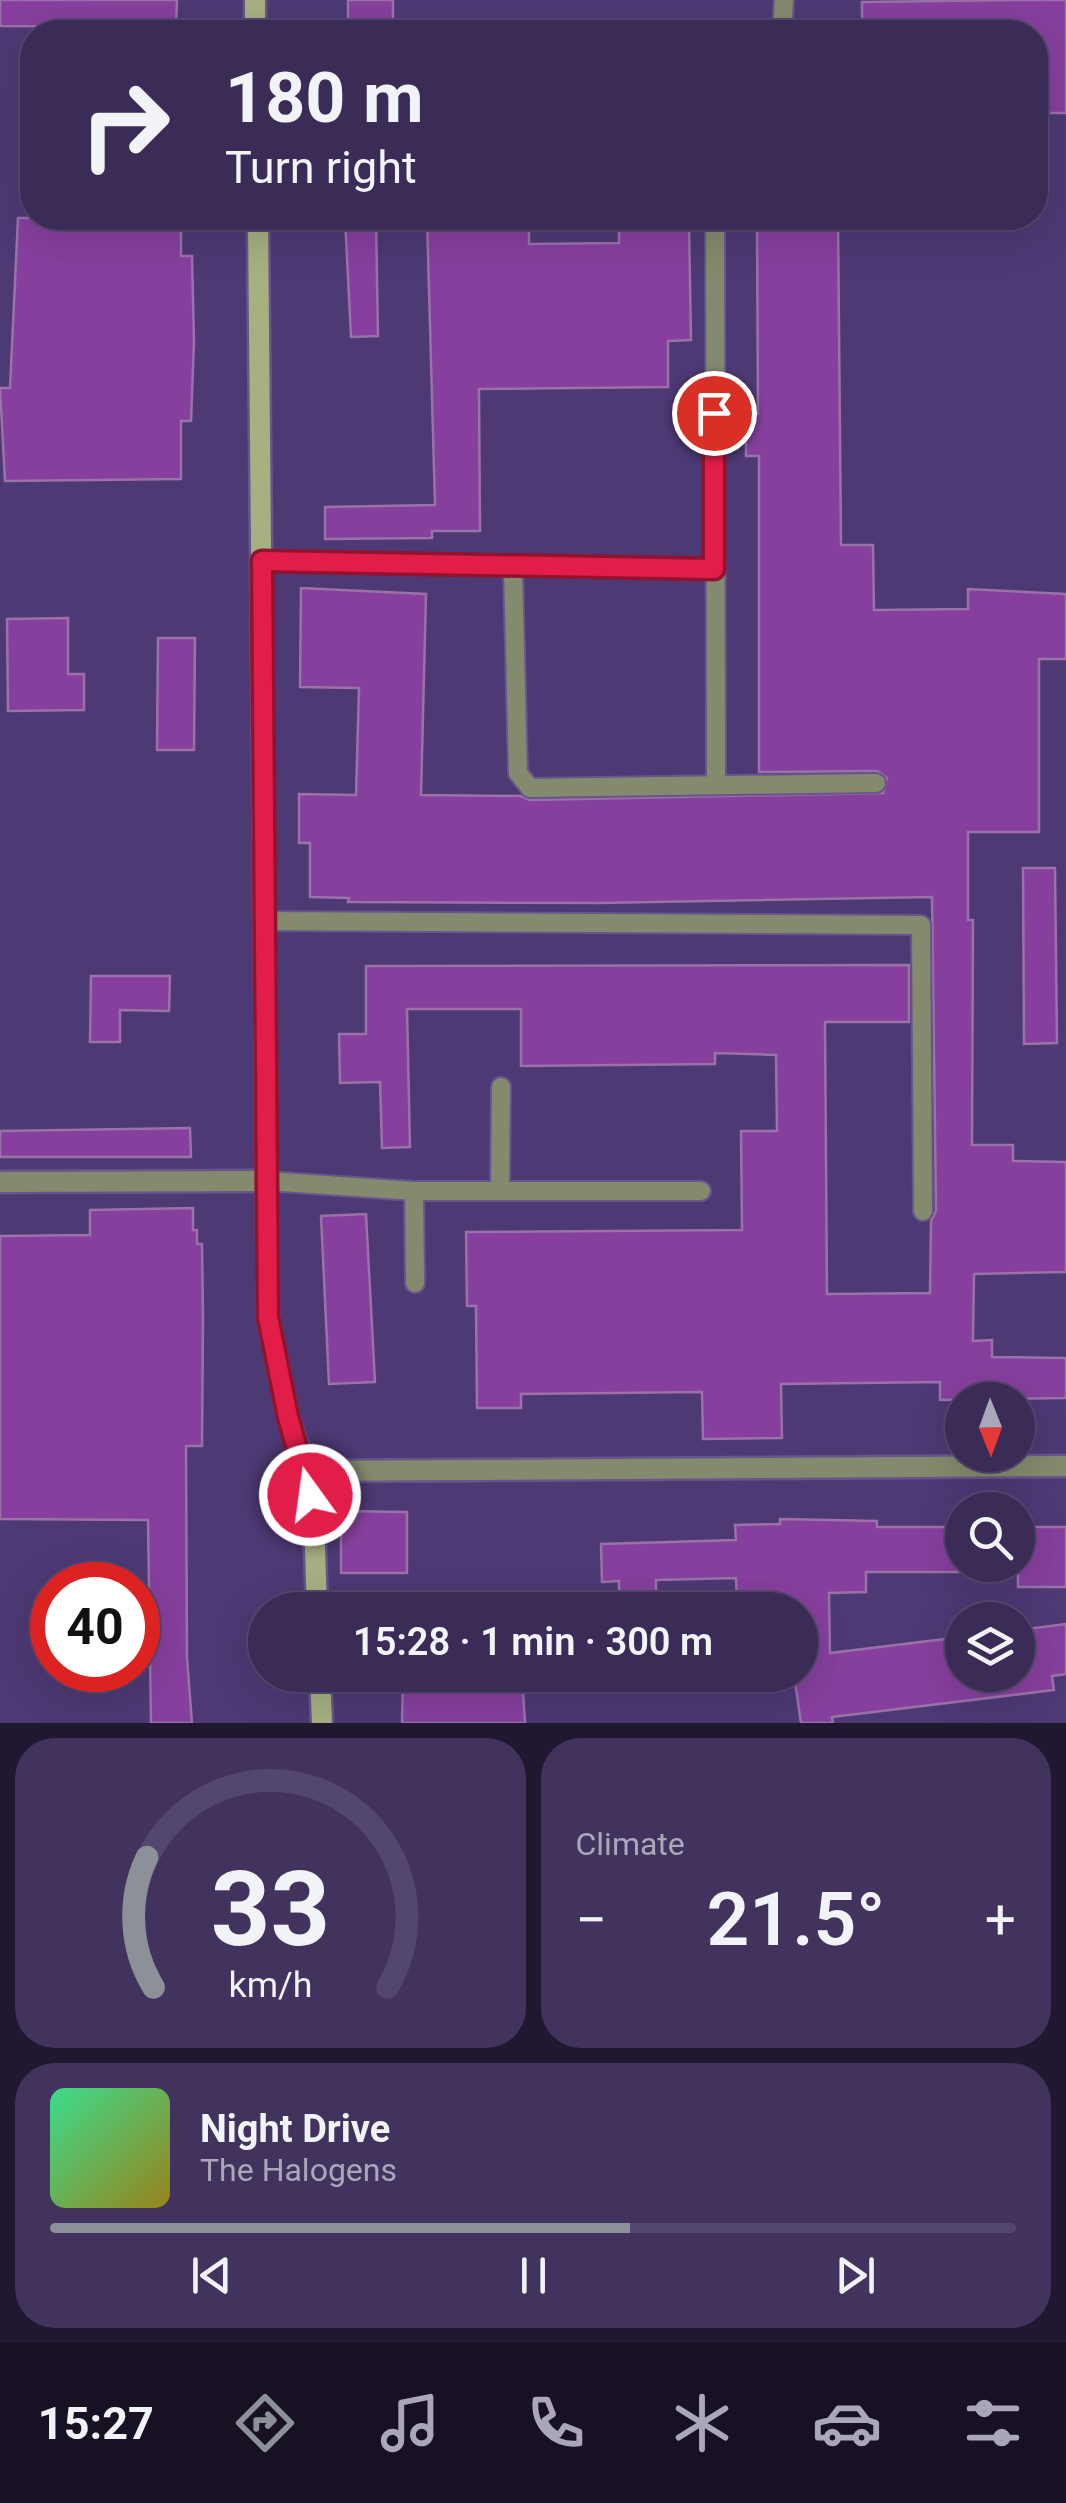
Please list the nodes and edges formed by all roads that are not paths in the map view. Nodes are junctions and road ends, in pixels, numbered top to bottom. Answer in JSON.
{"nodes":[{"id":1,"x":258,"y":230,"type":"edge"},
{"id":2,"x":714,"y":230,"type":"edge"},
{"id":3,"x":262,"y":561,"type":"junction"},
{"id":4,"x":513,"y":569,"type":"junction"},
{"id":5,"x":714,"y":569,"type":"junction"},
{"id":6,"x":876,"y":782,"type":"dead end"},
{"id":7,"x":716,"y":785,"type":"junction"},
{"id":8,"x":265,"y":921,"type":"junction"},
{"id":9,"x":501,"y":1087,"type":"dead end"},
{"id":10,"x":267,"y":1181,"type":"junction"},
{"id":11,"x":0,"y":1182,"type":"edge"},
{"id":12,"x":414,"y":1191,"type":"junction"},
{"id":13,"x":500,"y":1191,"type":"junction"},
{"id":14,"x":700,"y":1191,"type":"dead end"},
{"id":15,"x":923,"y":1211,"type":"dead end"},
{"id":16,"x":415,"y":1283,"type":"dead end"},
{"id":17,"x":1066,"y":1466,"type":"edge"},
{"id":18,"x":306,"y":1471,"type":"junction"},
{"id":19,"x":317,"y":1592,"type":"edge"},
{"id":20,"x":321,"y":1692,"type":"edge"},
{"id":21,"x":322,"y":1723,"type":"edge"}],
"edges":[{"from":1,"to":3,"type":"street"},
{"from":2,"to":5,"type":"lane"},
{"from":3,"to":4,"type":"lane"},
{"from":3,"to":8,"type":"street"},
{"from":4,"to":5,"type":"lane"},
{"from":4,"to":7,"type":"lane"},
{"from":5,"to":7,"type":"lane"},
{"from":6,"to":7,"type":"lane"},
{"from":8,"to":10,"type":"street"},
{"from":8,"to":15,"type":"lane"},
{"from":9,"to":13,"type":"lane"},
{"from":10,"to":11,"type":"street"},
{"from":10,"to":12,"type":"lane"},
{"from":10,"to":18,"type":"street"},
{"from":12,"to":13,"type":"lane"},
{"from":12,"to":16,"type":"lane"},
{"from":13,"to":14,"type":"lane"},
{"from":17,"to":18,"type":"street"},
{"from":18,"to":19,"type":"street"},
{"from":20,"to":21,"type":"street"}]}
